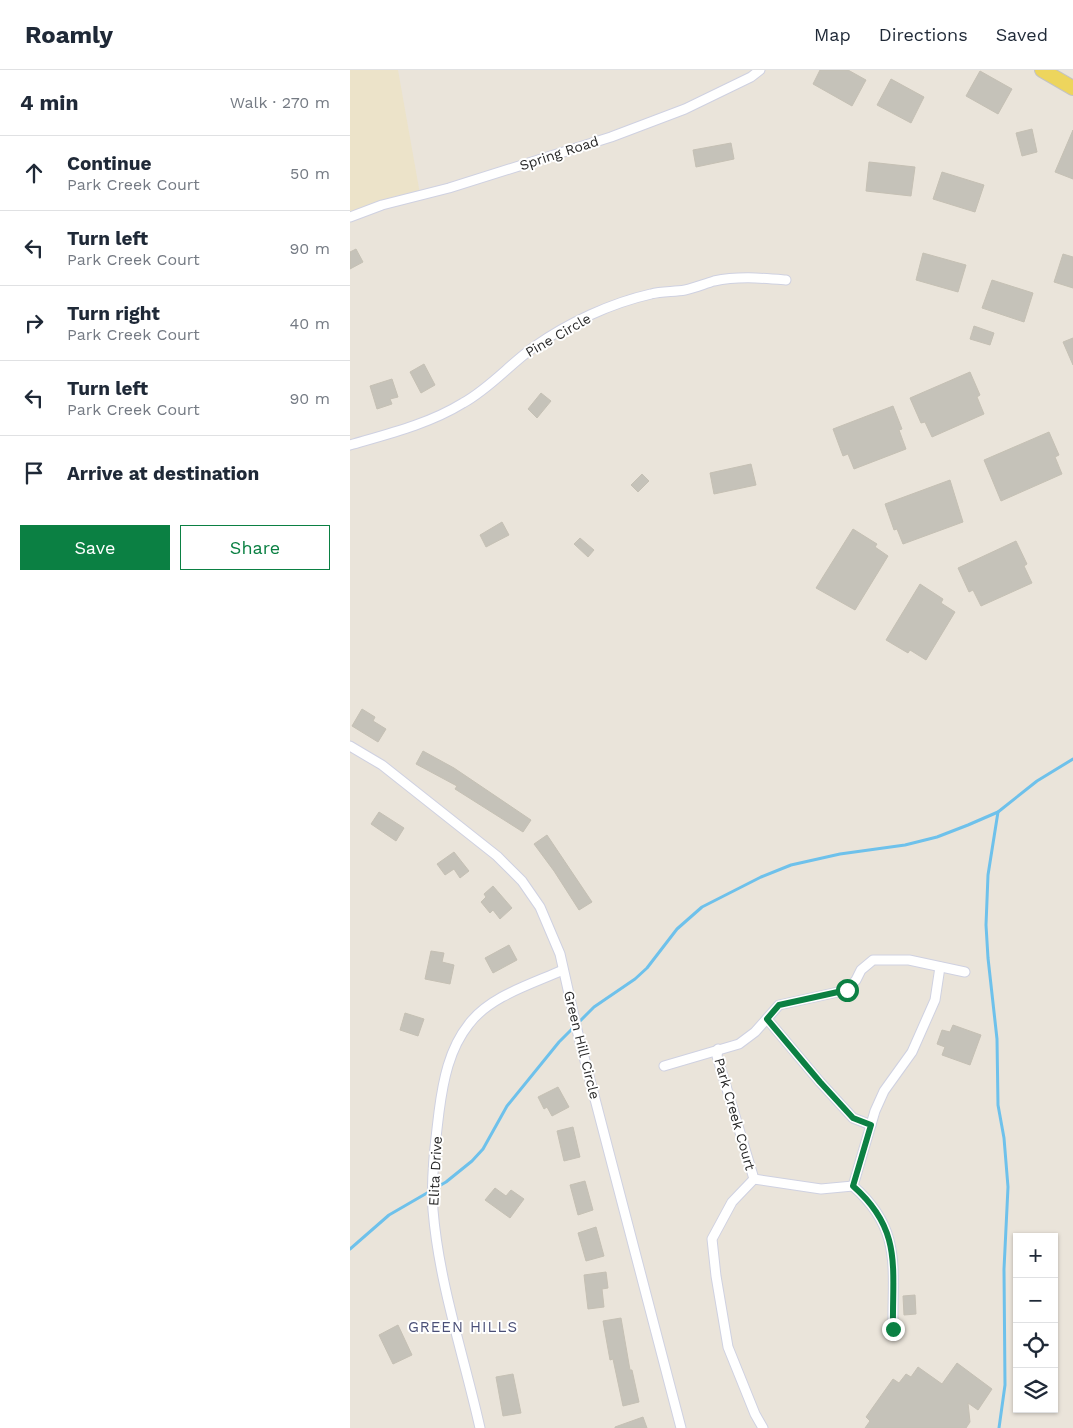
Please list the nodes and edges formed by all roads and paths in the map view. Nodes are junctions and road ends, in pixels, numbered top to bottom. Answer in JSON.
{"nodes":[{"id":1,"x":760,"y":70,"type":"edge"},
{"id":2,"x":1042,"y":70,"type":"edge"},
{"id":3,"x":1073,"y":88,"type":"edge"},
{"id":4,"x":350,"y":217,"type":"edge"},
{"id":5,"x":786,"y":280,"type":"dead end"},
{"id":6,"x":350,"y":445,"type":"edge"},
{"id":7,"x":350,"y":746,"type":"edge"},
{"id":8,"x":940,"y":967,"type":"junction"},
{"id":9,"x":563,"y":970,"type":"junction"},
{"id":10,"x":965,"y":972,"type":"dead end"},
{"id":11,"x":767,"y":1019,"type":"junction"},
{"id":12,"x":718,"y":1049,"type":"junction"},
{"id":13,"x":664,"y":1066,"type":"dead end"},
{"id":14,"x":871,"y":1125,"type":"junction"},
{"id":15,"x":754,"y":1179,"type":"junction"},
{"id":16,"x":853,"y":1186,"type":"junction"},
{"id":17,"x":893,"y":1329,"type":"dead end"},
{"id":18,"x":480,"y":1428,"type":"edge"},
{"id":19,"x":681,"y":1428,"type":"edge"},
{"id":20,"x":763,"y":1428,"type":"edge"}],
"edges":[{"from":1,"to":4,"type":"street","name":"Spring Road"},
{"from":2,"to":3,"type":"main road"},
{"from":5,"to":6,"type":"street","name":"Pine Circle"},
{"from":7,"to":9,"type":"street","name":"Green Hill Circle"},
{"from":8,"to":10,"type":"street","name":"Park Creek Court"},
{"from":8,"to":11,"type":"street","name":"Park Creek Court"},
{"from":8,"to":14,"type":"street"},
{"from":9,"to":18,"type":"street","name":"Elita Drive"},
{"from":9,"to":19,"type":"street","name":"Green Hill Circle"},
{"from":11,"to":12,"type":"street","name":"Park Creek Court"},
{"from":11,"to":14,"type":"street"},
{"from":12,"to":13,"type":"street","name":"Park Creek Court"},
{"from":12,"to":15,"type":"street","name":"Park Creek Court"},
{"from":14,"to":16,"type":"street"},
{"from":15,"to":16,"type":"street","name":"Park Creek Court"},
{"from":15,"to":20,"type":"street","name":"Park Creek Court"},
{"from":16,"to":17,"type":"street"}]}
